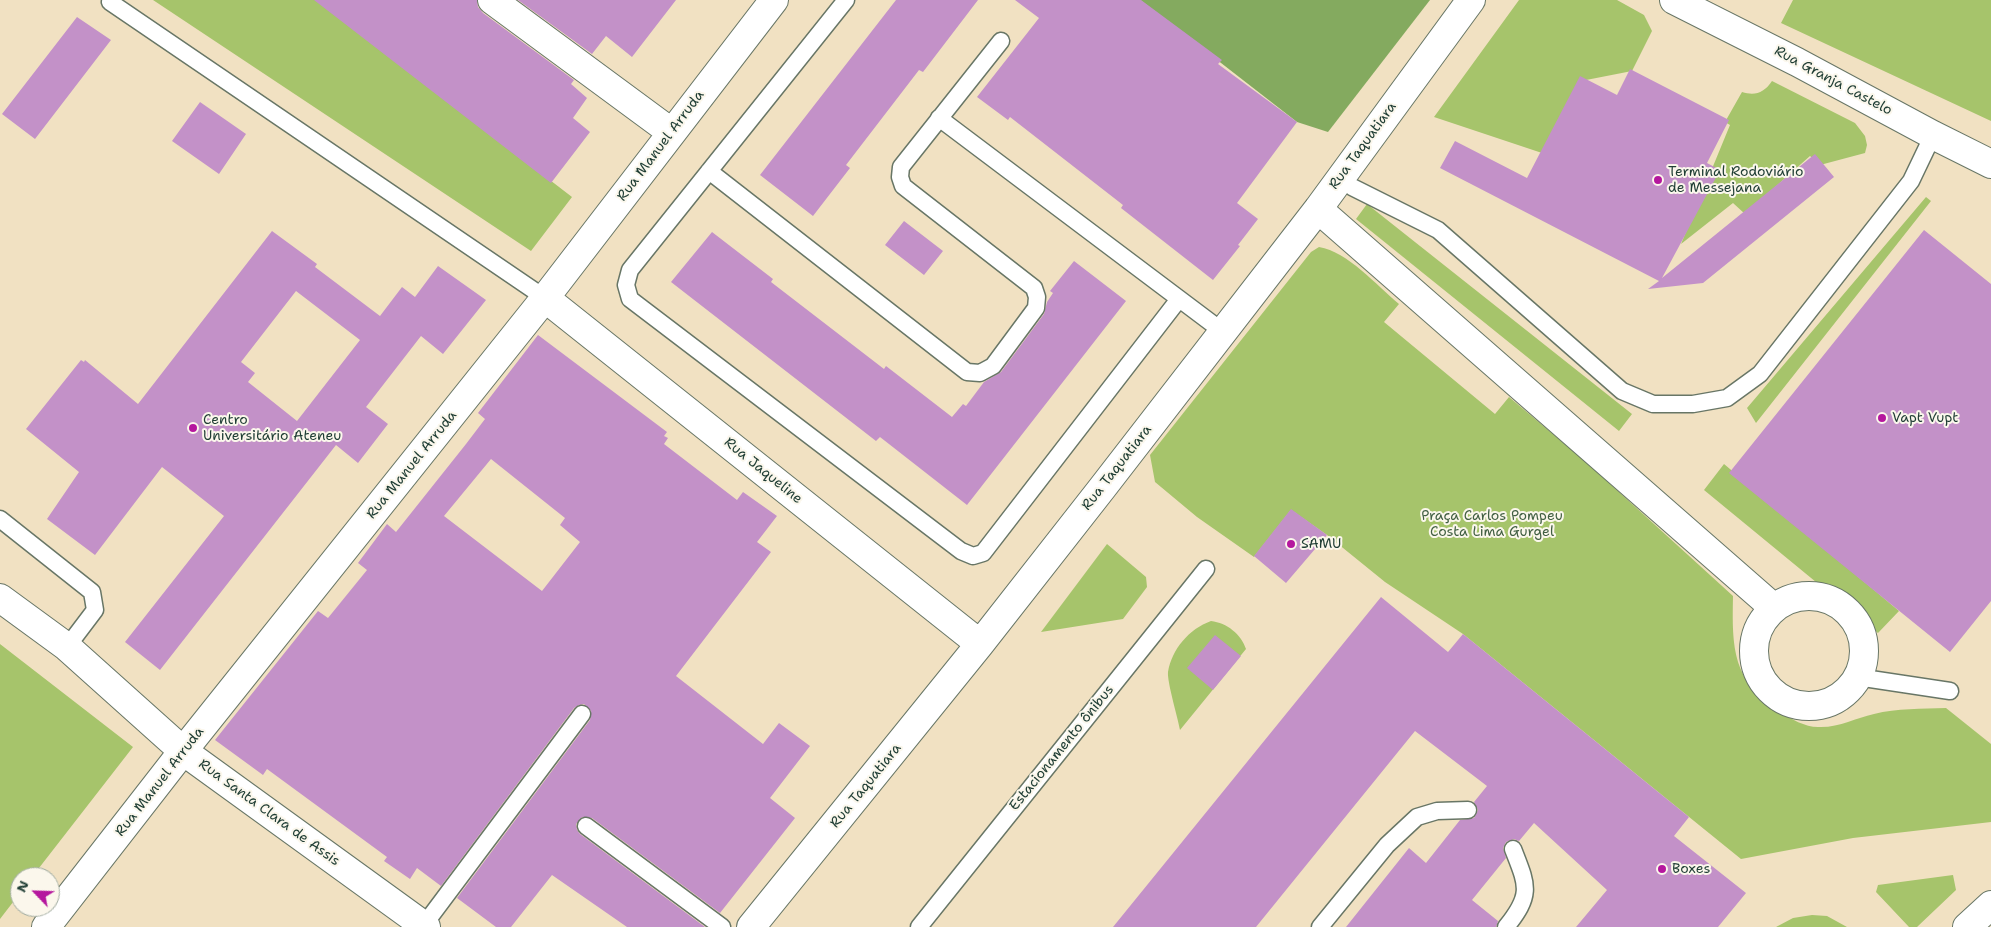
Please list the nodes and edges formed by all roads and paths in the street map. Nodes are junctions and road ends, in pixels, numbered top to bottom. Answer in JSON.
{"nodes":[{"id":1,"x":492,"y":0,"type":"edge"},
{"id":2,"x":774,"y":0,"type":"edge"},
{"id":3,"x":846,"y":0,"type":"edge"},
{"id":4,"x":1471,"y":0,"type":"edge"},
{"id":5,"x":1674,"y":0,"type":"edge"},
{"id":6,"x":110,"y":2,"type":"dead end"},
{"id":7,"x":1001,"y":41,"type":"dead end"},
{"id":8,"x":939,"y":118,"type":"junction"},
{"id":9,"x":671,"y":132,"type":"junction"},
{"id":10,"x":1933,"y":135,"type":"junction"},
{"id":11,"x":1991,"y":164,"type":"edge"},
{"id":12,"x":709,"y":171,"type":"junction"},
{"id":13,"x":1339,"y":178,"type":"junction"},
{"id":14,"x":1318,"y":209,"type":"junction"},
{"id":15,"x":545,"y":298,"type":"junction"},
{"id":16,"x":1179,"y":299,"type":"junction"},
{"id":17,"x":1222,"y":331,"type":"junction"},
{"id":18,"x":0,"y":519,"type":"edge"},
{"id":19,"x":1206,"y":570,"type":"dead end"},
{"id":20,"x":0,"y":598,"type":"edge"},
{"id":21,"x":1774,"y":608,"type":"junction"},
{"id":22,"x":980,"y":644,"type":"junction"},
{"id":23,"x":67,"y":647,"type":"junction"},
{"id":24,"x":1857,"y":677,"type":"junction"},
{"id":25,"x":1950,"y":691,"type":"dead end"},
{"id":26,"x":582,"y":714,"type":"dead end"},
{"id":27,"x":183,"y":751,"type":"junction"},
{"id":28,"x":1468,"y":810,"type":"dead end"},
{"id":29,"x":586,"y":826,"type":"dead end"},
{"id":30,"x":1513,"y":849,"type":"dead end"},
{"id":31,"x":1991,"y":905,"type":"edge"},
{"id":32,"x":1511,"y":921,"type":"edge"},
{"id":33,"x":425,"y":926,"type":"edge"},
{"id":34,"x":46,"y":927,"type":"edge"},
{"id":35,"x":722,"y":927,"type":"edge"},
{"id":36,"x":751,"y":927,"type":"edge"},
{"id":37,"x":919,"y":927,"type":"edge"},
{"id":38,"x":1320,"y":927,"type":"edge"},
{"id":39,"x":1967,"y":927,"type":"edge"}],
"edges":[{"from":1,"to":9,"type":"street"},
{"from":2,"to":9,"type":"street","name":"Rua Manuel Arruda"},
{"from":3,"to":12,"type":"lane"},
{"from":4,"to":13,"type":"street","name":"Rua Taquatiara"},
{"from":5,"to":10,"type":"street","name":"Rua Granja Castelo"},
{"from":6,"to":15,"type":"lane"},
{"from":7,"to":8,"type":"lane"},
{"from":8,"to":12,"type":"lane"},
{"from":8,"to":16,"type":"lane"},
{"from":9,"to":15,"type":"street","name":"Rua Manuel Arruda"},
{"from":10,"to":11,"type":"street","name":"Rua Granja Castelo"},
{"from":10,"to":13,"type":"lane"},
{"from":12,"to":16,"type":"lane"},
{"from":13,"to":14,"type":"street","name":"Rua Taquatiara"},
{"from":14,"to":17,"type":"street","name":"Rua Taquatiara"},
{"from":14,"to":21,"type":"street"},
{"from":15,"to":22,"type":"street","name":"Rua Jaqueline"},
{"from":15,"to":27,"type":"street","name":"Rua Manuel Arruda"},
{"from":16,"to":17,"type":"lane"},
{"from":17,"to":22,"type":"street","name":"Rua Taquatiara"},
{"from":18,"to":23,"type":"lane"},
{"from":19,"to":37,"type":"lane","name":"Estacionamento ônibus"},
{"from":20,"to":23,"type":"street","name":"Rua Santa Clara de Assis"},
{"from":21,"to":24,"type":"street"},
{"from":21,"to":24,"type":"street"},
{"from":22,"to":36,"type":"street","name":"Rua Taquatiara"},
{"from":23,"to":27,"type":"street","name":"Rua Santa Clara de Assis"},
{"from":24,"to":25,"type":"lane"},
{"from":26,"to":33,"type":"lane"},
{"from":27,"to":33,"type":"street","name":"Rua Santa Clara de Assis"},
{"from":27,"to":34,"type":"street","name":"Rua Manuel Arruda"},
{"from":28,"to":38,"type":"lane"},
{"from":29,"to":35,"type":"lane"},
{"from":30,"to":32,"type":"lane"},
{"from":31,"to":39,"type":"street"}]}
